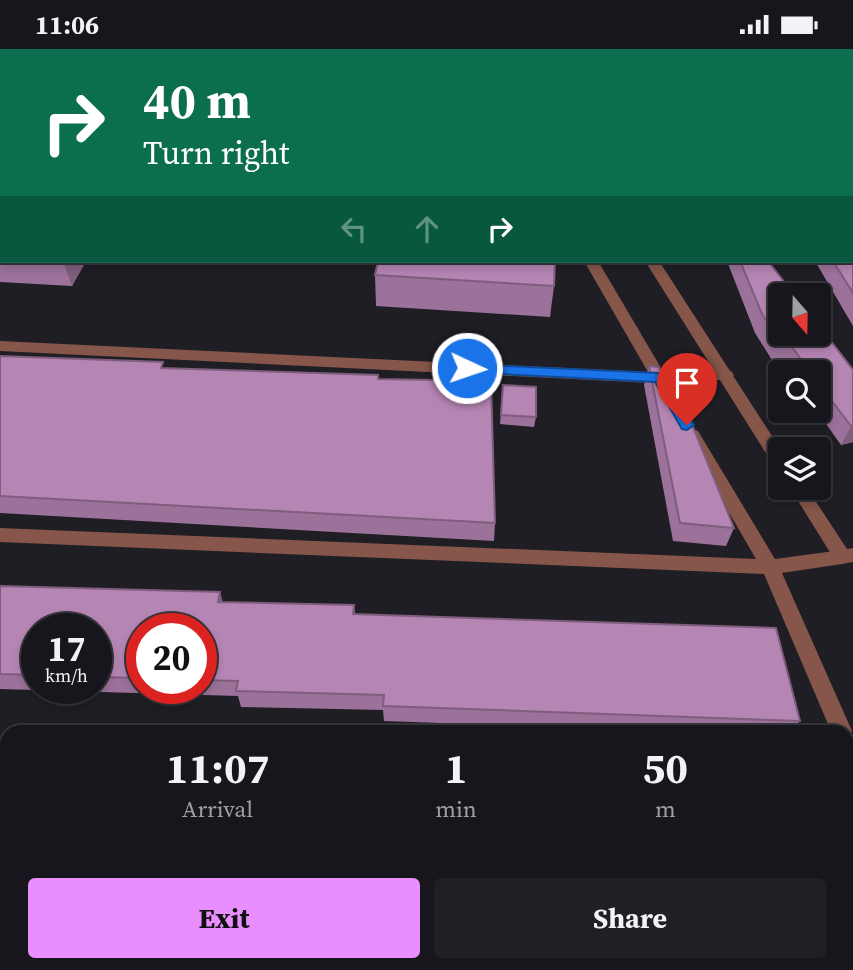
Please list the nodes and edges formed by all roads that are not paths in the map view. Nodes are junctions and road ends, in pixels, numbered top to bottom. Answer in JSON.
{"nodes":[{"id":1,"x":592,"y":263,"type":"edge"},
{"id":2,"x":653,"y":263,"type":"edge"},
{"id":3,"x":0,"y":346,"type":"edge"},
{"id":4,"x":726,"y":375,"type":"junction"},
{"id":5,"x":659,"y":378,"type":"junction"},
{"id":6,"x":768,"y":442,"type":"edge"},
{"id":7,"x":807,"y":500,"type":"edge"},
{"id":8,"x":0,"y":535,"type":"edge"},
{"id":9,"x":847,"y":556,"type":"edge"},
{"id":10,"x":770,"y":567,"type":"junction"},
{"id":11,"x":838,"y":725,"type":"edge"}],
"edges":[{"from":1,"to":5,"type":"street"},
{"from":2,"to":4,"type":"street"},
{"from":3,"to":5,"type":"street"},
{"from":4,"to":5,"type":"street"},
{"from":4,"to":6,"type":"street"},
{"from":5,"to":10,"type":"street"},
{"from":7,"to":9,"type":"street"},
{"from":8,"to":10,"type":"street"},
{"from":9,"to":10,"type":"street"},
{"from":10,"to":11,"type":"street"}]}
